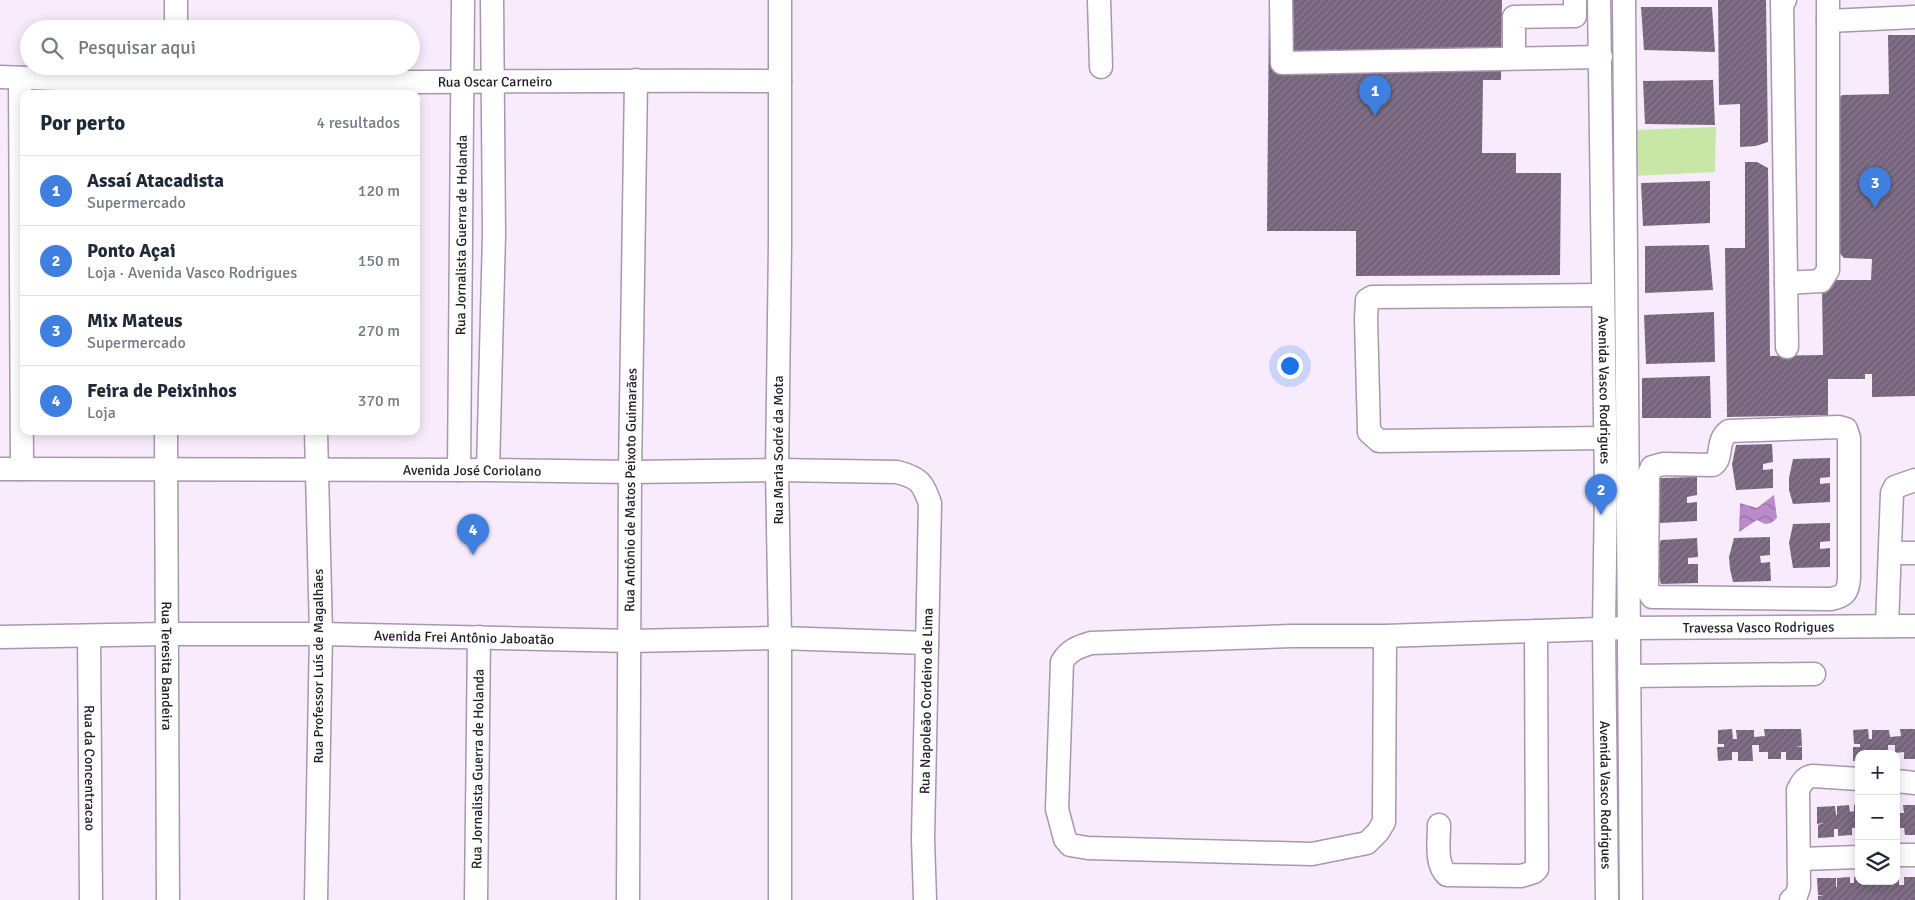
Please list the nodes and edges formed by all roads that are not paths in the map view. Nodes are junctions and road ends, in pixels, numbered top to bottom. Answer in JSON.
{"nodes":[{"id":1,"x":176,"y":0,"type":"edge"},
{"id":2,"x":463,"y":0,"type":"edge"},
{"id":3,"x":492,"y":0,"type":"edge"},
{"id":4,"x":780,"y":0,"type":"edge"},
{"id":5,"x":1099,"y":0,"type":"edge"},
{"id":6,"x":1282,"y":0,"type":"edge"},
{"id":7,"x":1575,"y":0,"type":"edge"},
{"id":8,"x":1784,"y":0,"type":"edge"},
{"id":9,"x":1600,"y":6,"type":"edge"},
{"id":10,"x":1624,"y":6,"type":"edge"},
{"id":11,"x":1828,"y":10,"type":"edge"},
{"id":12,"x":1915,"y":17,"type":"edge"},
{"id":13,"x":176,"y":20,"type":"edge"},
{"id":14,"x":1601,"y":57,"type":"junction"},
{"id":15,"x":1514,"y":58,"type":"junction"},
{"id":16,"x":1101,"y":67,"type":"dead end"},
{"id":17,"x":10,"y":77,"type":"edge"},
{"id":18,"x":175,"y":80,"type":"edge"},
{"id":19,"x":636,"y":80,"type":"junction"},
{"id":20,"x":463,"y":81,"type":"junction"},
{"id":21,"x":494,"y":81,"type":"junction"},
{"id":22,"x":780,"y":81,"type":"junction"},
{"id":23,"x":319,"y":89,"type":"edge"},
{"id":24,"x":461,"y":233,"type":"junction"},
{"id":25,"x":494,"y":234,"type":"junction"},
{"id":26,"x":1786,"y":282,"type":"junction"},
{"id":27,"x":1602,"y":295,"type":"junction"},
{"id":28,"x":1787,"y":347,"type":"dead end"},
{"id":29,"x":459,"y":351,"type":"junction"},
{"id":30,"x":492,"y":352,"type":"junction"},
{"id":31,"x":166,"y":435,"type":"edge"},
{"id":32,"x":316,"y":435,"type":"edge"},
{"id":33,"x":1605,"y":438,"type":"junction"},
{"id":34,"x":11,"y":469,"type":"edge"},
{"id":35,"x":165,"y":469,"type":"junction"},
{"id":36,"x":315,"y":469,"type":"junction"},
{"id":37,"x":458,"y":470,"type":"junction"},
{"id":38,"x":488,"y":470,"type":"junction"},
{"id":39,"x":776,"y":470,"type":"junction"},
{"id":40,"x":630,"y":472,"type":"junction"},
{"id":41,"x":1915,"y":480,"type":"edge"},
{"id":42,"x":930,"y":503,"type":"joint"},
{"id":43,"x":1648,"y":506,"type":"junction"},
{"id":44,"x":1628,"y":515,"type":"junction"},
{"id":45,"x":1638,"y":547,"type":"junction"},
{"id":46,"x":1890,"y":553,"type":"junction"},
{"id":47,"x":1915,"y":553,"type":"edge"},
{"id":48,"x":1887,"y":626,"type":"junction"},
{"id":49,"x":1915,"y":626,"type":"edge"},
{"id":50,"x":1628,"y":628,"type":"junction"},
{"id":51,"x":1604,"y":629,"type":"junction"},
{"id":52,"x":1536,"y":631,"type":"junction"},
{"id":53,"x":166,"y":634,"type":"junction"},
{"id":54,"x":320,"y":634,"type":"junction"},
{"id":55,"x":89,"y":636,"type":"junction"},
{"id":56,"x":1385,"y":636,"type":"junction"},
{"id":57,"x":0,"y":637,"type":"edge"},
{"id":58,"x":479,"y":637,"type":"junction"},
{"id":59,"x":780,"y":638,"type":"junction"},
{"id":60,"x":630,"y":641,"type":"junction"},
{"id":61,"x":927,"y":643,"type":"junction"},
{"id":62,"x":1814,"y":674,"type":"dead end"},
{"id":63,"x":1629,"y":676,"type":"junction"},
{"id":64,"x":1855,"y":779,"type":"edge"},
{"id":65,"x":1900,"y":781,"type":"edge"},
{"id":66,"x":1915,"y":783,"type":"edge"},
{"id":67,"x":1439,"y":826,"type":"dead end"},
{"id":68,"x":1900,"y":855,"type":"edge"},
{"id":69,"x":1915,"y":855,"type":"edge"},
{"id":70,"x":1855,"y":857,"type":"edge"},
{"id":71,"x":1800,"y":859,"type":"junction"},
{"id":72,"x":90,"y":900,"type":"edge"},
{"id":73,"x":168,"y":900,"type":"edge"},
{"id":74,"x":316,"y":900,"type":"edge"},
{"id":75,"x":476,"y":900,"type":"edge"},
{"id":76,"x":628,"y":900,"type":"edge"},
{"id":77,"x":780,"y":900,"type":"edge"},
{"id":78,"x":925,"y":900,"type":"edge"},
{"id":79,"x":1607,"y":900,"type":"edge"},
{"id":80,"x":1631,"y":900,"type":"edge"},
{"id":81,"x":1791,"y":900,"type":"edge"}],
"edges":[{"from":1,"to":13,"type":"street"},
{"from":2,"to":20,"type":"street","name":"Rua Jornalista Guerra de Holanda"},
{"from":3,"to":21,"type":"street"},
{"from":4,"to":22,"type":"street","name":"Rua Maria Sodré da Mota"},
{"from":5,"to":16,"type":"street"},
{"from":6,"to":15,"type":"street"},
{"from":7,"to":15,"type":"street"},
{"from":8,"to":26,"type":"street"},
{"from":9,"to":10,"type":"street"},
{"from":9,"to":14,"type":"street","name":"Avenida Vasco Rodrigues"},
{"from":10,"to":44,"type":"street","name":"Avenida Vasco Rodrigues"},
{"from":11,"to":12,"type":"street"},
{"from":11,"to":26,"type":"street"},
{"from":14,"to":15,"type":"street"},
{"from":14,"to":27,"type":"street","name":"Avenida Vasco Rodrigues"},
{"from":17,"to":18,"type":"street","name":"Rua Oscar Carneiro"},
{"from":17,"to":34,"type":"street"},
{"from":18,"to":23,"type":"street","name":"Rua Oscar Carneiro"},
{"from":19,"to":21,"type":"street","name":"Rua Oscar Carneiro"},
{"from":19,"to":22,"type":"street","name":"Rua Oscar Carneiro"},
{"from":19,"to":40,"type":"street","name":"Rua Antônio de Matos Peixoto Guimarães"},
{"from":20,"to":21,"type":"street","name":"Rua Oscar Carneiro"},
{"from":20,"to":23,"type":"street","name":"Rua Oscar Carneiro"},
{"from":20,"to":24,"type":"street","name":"Rua Jornalista Guerra de Holanda"},
{"from":21,"to":25,"type":"street"},
{"from":22,"to":39,"type":"street","name":"Rua Maria Sodré da Mota"},
{"from":24,"to":25,"type":"street"},
{"from":24,"to":29,"type":"street","name":"Rua Jornalista Guerra de Holanda"},
{"from":25,"to":30,"type":"street"},
{"from":26,"to":28,"type":"street"},
{"from":27,"to":33,"type":"street","name":"Avenida Vasco Rodrigues"},
{"from":27,"to":33,"type":"street"},
{"from":29,"to":30,"type":"street"},
{"from":29,"to":37,"type":"street","name":"Rua Jornalista Guerra de Holanda"},
{"from":30,"to":38,"type":"street"},
{"from":31,"to":35,"type":"street","name":"Rua Teresita Bandeira"},
{"from":32,"to":36,"type":"street","name":"Rua Professor Luís de Magalhães"},
{"from":33,"to":51,"type":"street","name":"Avenida Vasco Rodrigues"},
{"from":34,"to":35,"type":"street","name":"Avenida José Coriolano"},
{"from":35,"to":36,"type":"street","name":"Avenida José Coriolano"},
{"from":35,"to":53,"type":"street","name":"Rua Teresita Bandeira"},
{"from":36,"to":37,"type":"street","name":"Avenida José Coriolano"},
{"from":36,"to":54,"type":"street","name":"Rua Professor Luís de Magalhães"},
{"from":37,"to":38,"type":"street","name":"Avenida José Coriolano"},
{"from":38,"to":40,"type":"street","name":"Avenida José Coriolano"},
{"from":39,"to":40,"type":"street","name":"Avenida José Coriolano"},
{"from":39,"to":42,"type":"street","name":"Avenida José Coriolano"},
{"from":39,"to":59,"type":"street","name":"Rua Maria Sodré da Mota"},
{"from":40,"to":60,"type":"street","name":"Rua Antônio de Matos Peixoto Guimarães"},
{"from":41,"to":46,"type":"street"},
{"from":42,"to":61,"type":"street","name":"Rua Napoleão Cordeiro de Lima"},
{"from":43,"to":44,"type":"street"},
{"from":43,"to":45,"type":"street"},
{"from":43,"to":45,"type":"street"},
{"from":44,"to":45,"type":"street","name":"Avenida Vasco Rodrigues"},
{"from":45,"to":50,"type":"street","name":"Avenida Vasco Rodrigues"},
{"from":46,"to":47,"type":"street"},
{"from":46,"to":48,"type":"street"},
{"from":48,"to":49,"type":"street","name":"Travessa Vasco Rodrigues"},
{"from":48,"to":50,"type":"street","name":"Travessa Vasco Rodrigues"},
{"from":50,"to":51,"type":"street","name":"Travessa Vasco Rodrigues"},
{"from":50,"to":63,"type":"street","name":"Avenida Vasco Rodrigues"},
{"from":51,"to":52,"type":"street","name":"Travessa Vasco Rodrigues"},
{"from":51,"to":79,"type":"street","name":"Avenida Vasco Rodrigues"},
{"from":52,"to":56,"type":"street","name":"Travessa Vasco Rodrigues"},
{"from":52,"to":67,"type":"street"},
{"from":53,"to":54,"type":"street","name":"Avenida Frei Antônio Jaboatão"},
{"from":53,"to":55,"type":"street","name":"Avenida Frei Antônio Jaboatão"},
{"from":53,"to":73,"type":"street","name":"Rua Teresita Bandeira"},
{"from":54,"to":58,"type":"street","name":"Avenida Frei Antônio Jaboatão"},
{"from":54,"to":74,"type":"street","name":"Rua Professor Luís de Magalhães"},
{"from":55,"to":57,"type":"street","name":"Avenida Frei Antônio Jaboatão"},
{"from":55,"to":72,"type":"street","name":"Rua da Concentracao"},
{"from":56,"to":56,"type":"street","name":"Travessa Vasco Rodrigues"},
{"from":58,"to":60,"type":"street","name":"Avenida Frei Antônio Jaboatão"},
{"from":58,"to":75,"type":"street","name":"Rua Jornalista Guerra de Holanda"},
{"from":59,"to":60,"type":"street","name":"Avenida Frei Antônio Jaboatão"},
{"from":59,"to":61,"type":"street","name":"Avenida Frei Antônio Jaboatão"},
{"from":59,"to":77,"type":"street","name":"Rua Maria Sodré da Mota"},
{"from":60,"to":76,"type":"street","name":"Rua Antônio de Matos Peixoto Guimarães"},
{"from":61,"to":78,"type":"street","name":"Rua Napoleão Cordeiro de Lima"},
{"from":62,"to":63,"type":"street"},
{"from":63,"to":80,"type":"street","name":"Avenida Vasco Rodrigues"},
{"from":64,"to":71,"type":"street"},
{"from":65,"to":66,"type":"street"},
{"from":68,"to":69,"type":"street"},
{"from":70,"to":71,"type":"street"},
{"from":71,"to":81,"type":"street"}]}
